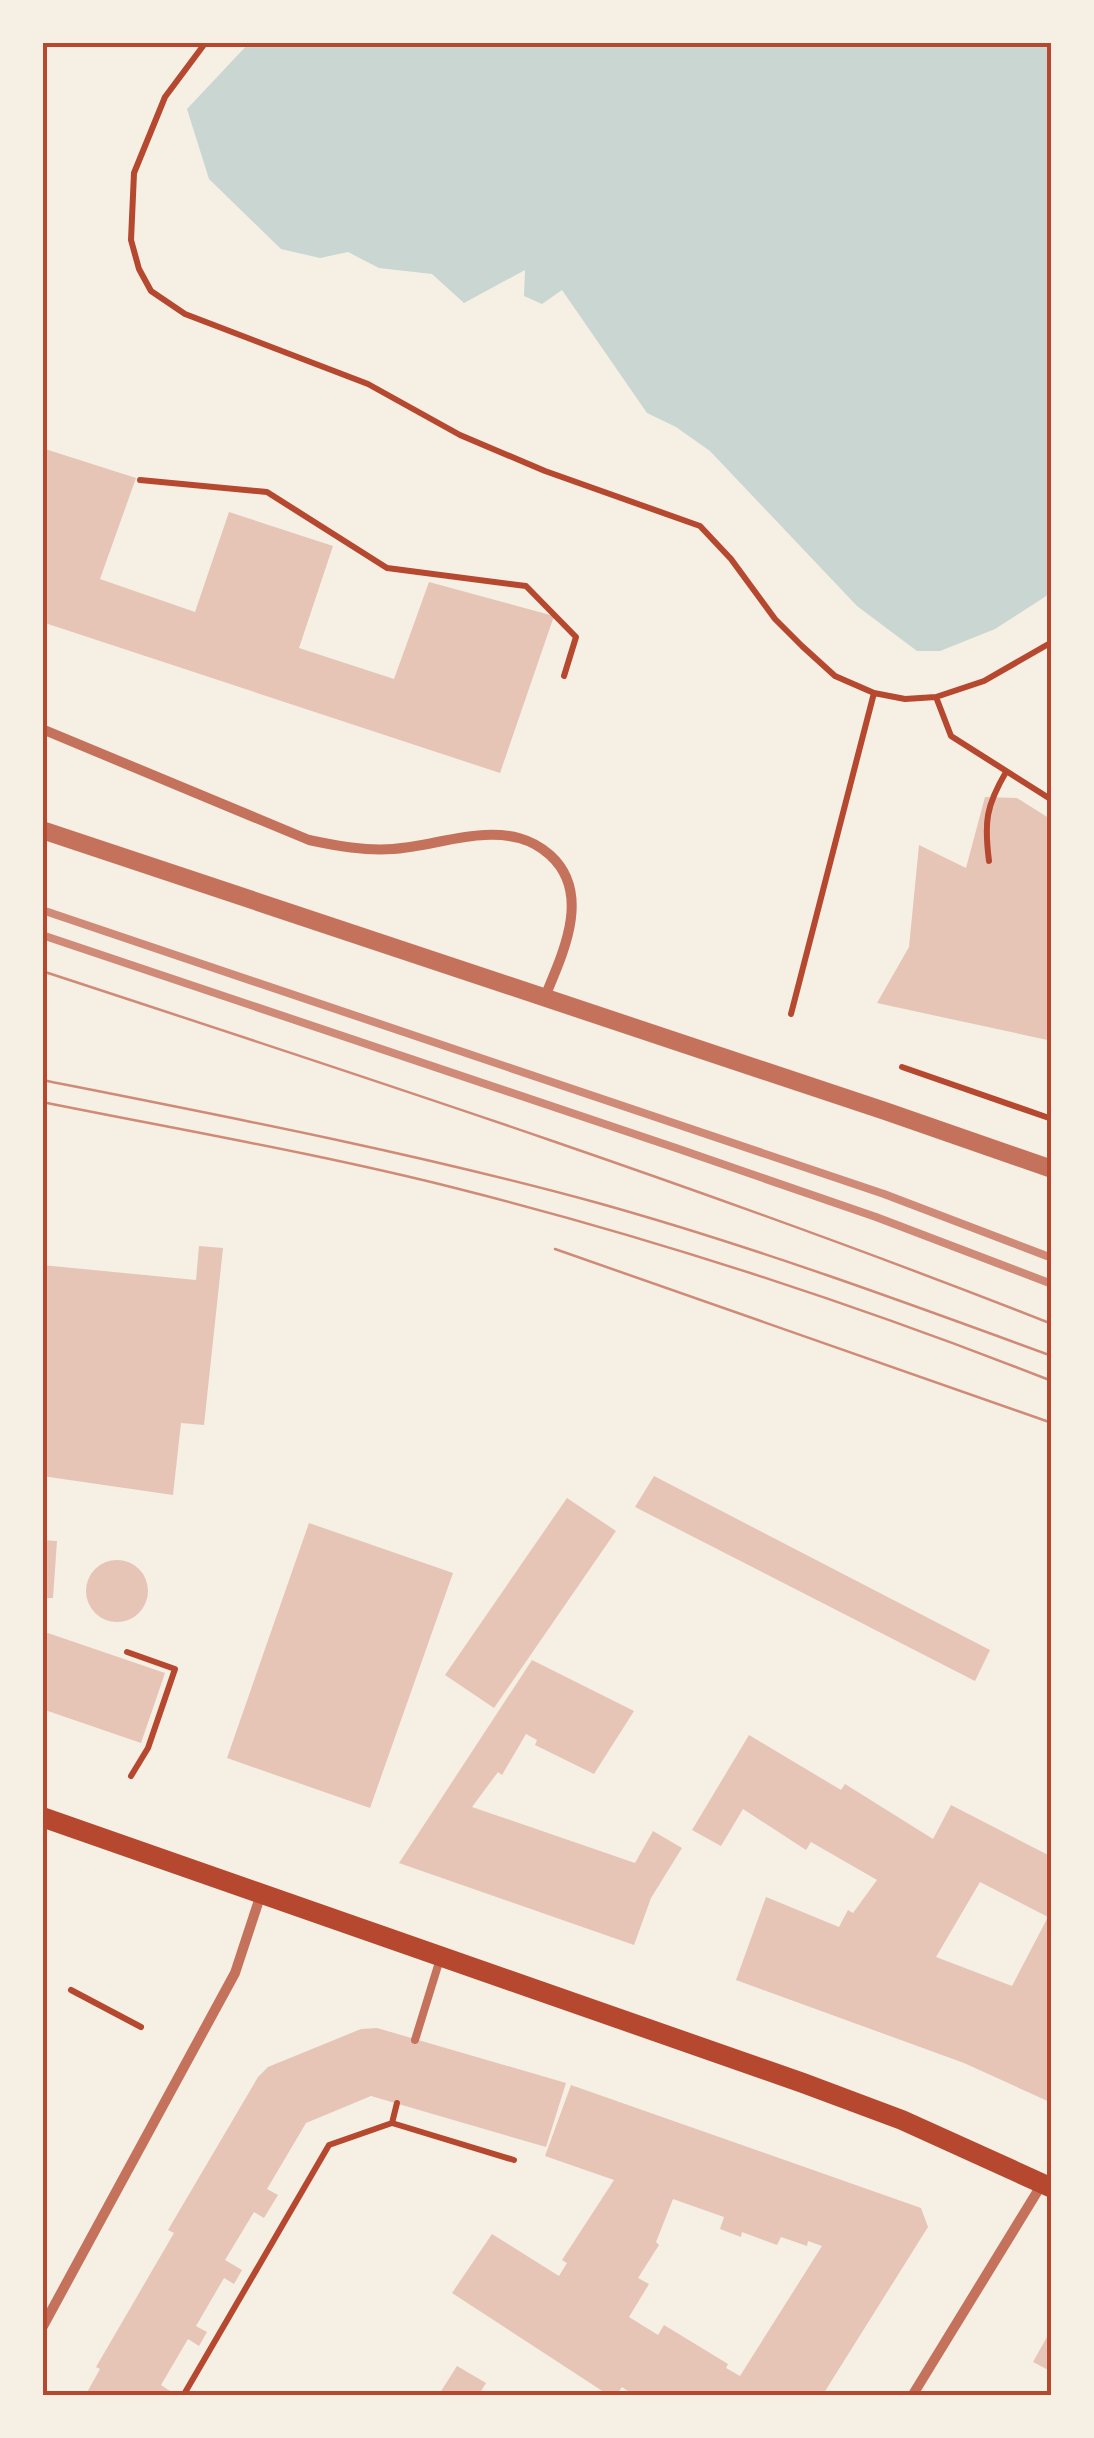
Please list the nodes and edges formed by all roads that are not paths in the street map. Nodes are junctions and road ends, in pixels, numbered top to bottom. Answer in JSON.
{"nodes":[{"id":1,"x":42,"y":729,"type":"edge"},
{"id":2,"x":42,"y":830,"type":"edge"},
{"id":3,"x":544,"y":999,"type":"junction"},
{"id":4,"x":1052,"y":1169,"type":"edge"},
{"id":5,"x":42,"y":1817,"type":"edge"},
{"id":6,"x":261,"y":1894,"type":"junction"},
{"id":7,"x":441,"y":1954,"type":"junction"},
{"id":8,"x":416,"y":2040,"type":"dead end"},
{"id":9,"x":1047,"y":2185,"type":"edge"},
{"id":10,"x":42,"y":2328,"type":"edge"},
{"id":11,"x":912,"y":2396,"type":"edge"}],
"edges":[{"from":1,"to":3,"type":"street"},
{"from":2,"to":3,"type":"street"},
{"from":3,"to":4,"type":"street"},
{"from":5,"to":6,"type":"main road"},
{"from":6,"to":7,"type":"main road"},
{"from":6,"to":10,"type":"street"},
{"from":7,"to":8,"type":"lane"},
{"from":7,"to":9,"type":"main road"},
{"from":9,"to":11,"type":"street"}]}
